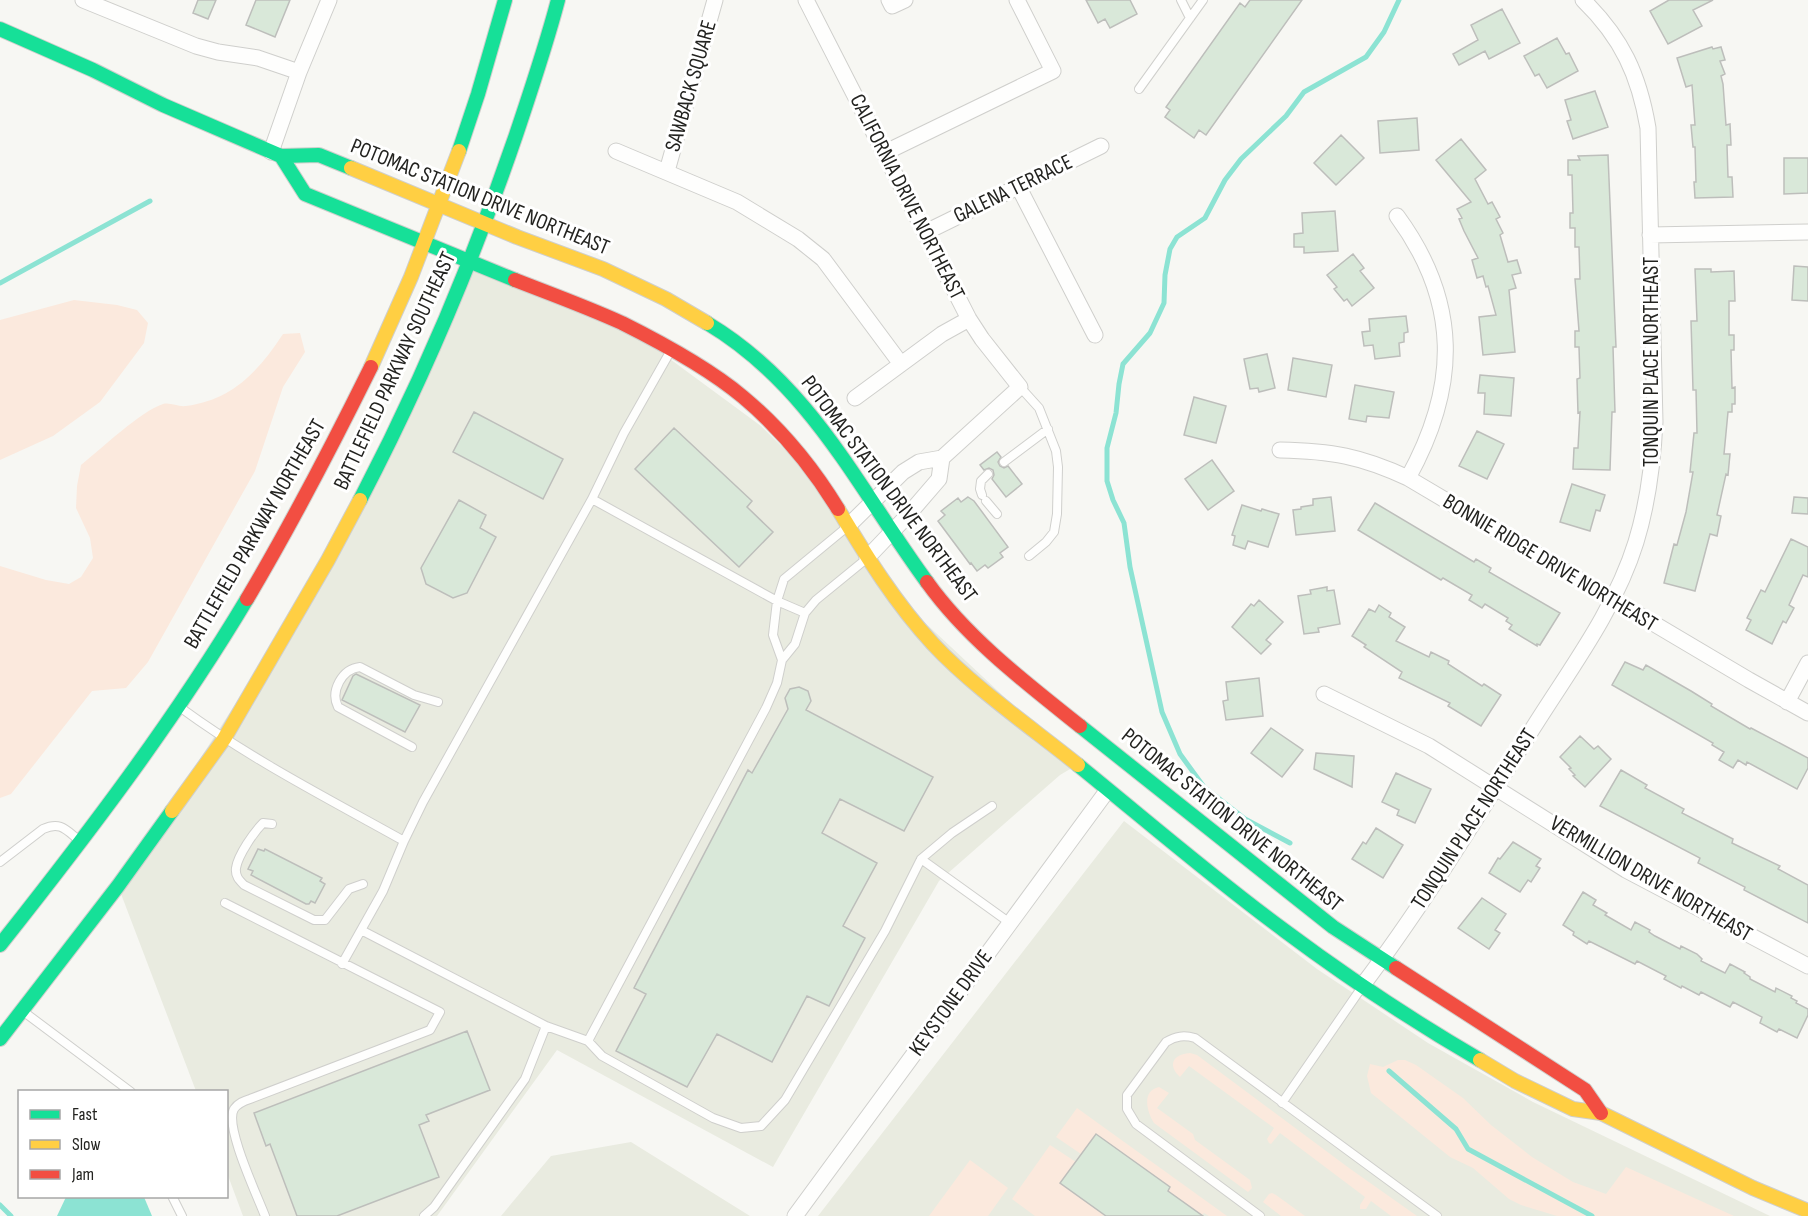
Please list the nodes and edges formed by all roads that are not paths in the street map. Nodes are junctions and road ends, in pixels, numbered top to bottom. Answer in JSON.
{"nodes":[{"id":1,"x":83,"y":0,"type":"edge"},
{"id":2,"x":329,"y":0,"type":"edge"},
{"id":3,"x":505,"y":0,"type":"edge"},
{"id":4,"x":558,"y":0,"type":"edge"},
{"id":5,"x":716,"y":0,"type":"edge"},
{"id":6,"x":806,"y":0,"type":"edge"},
{"id":7,"x":889,"y":0,"type":"edge"},
{"id":8,"x":904,"y":0,"type":"edge"},
{"id":9,"x":1017,"y":0,"type":"edge"},
{"id":10,"x":1181,"y":0,"type":"edge"},
{"id":11,"x":1203,"y":0,"type":"edge"},
{"id":12,"x":1583,"y":0,"type":"edge"},
{"id":13,"x":1190,"y":18,"type":"junction"},
{"id":14,"x":0,"y":29,"type":"edge"},
{"id":15,"x":299,"y":72,"type":"junction"},
{"id":16,"x":1138,"y":89,"type":"dead end"},
{"id":17,"x":1101,"y":146,"type":"dead end"},
{"id":18,"x":616,"y":151,"type":"dead end"},
{"id":19,"x":884,"y":153,"type":"junction"},
{"id":20,"x":276,"y":154,"type":"junction"},
{"id":21,"x":668,"y":171,"type":"junction"},
{"id":22,"x":1018,"y":186,"type":"junction"},
{"id":23,"x":439,"y":204,"type":"junction"},
{"id":24,"x":1397,"y":216,"type":"dead end"},
{"id":25,"x":485,"y":224,"type":"junction"},
{"id":26,"x":926,"y":232,"type":"junction"},
{"id":27,"x":1808,"y":232,"type":"edge"},
{"id":28,"x":1650,"y":235,"type":"junction"},
{"id":29,"x":426,"y":244,"type":"junction"},
{"id":30,"x":469,"y":262,"type":"junction"},
{"id":31,"x":969,"y":319,"type":"junction"},
{"id":32,"x":1095,"y":335,"type":"dead end"},
{"id":33,"x":672,"y":350,"type":"junction"},
{"id":34,"x":901,"y":364,"type":"junction"},
{"id":35,"x":1020,"y":387,"type":"junction"},
{"id":36,"x":855,"y":398,"type":"dead end"},
{"id":37,"x":1048,"y":429,"type":"junction"},
{"id":38,"x":1280,"y":450,"type":"dead end"},
{"id":39,"x":942,"y":458,"type":"junction"},
{"id":40,"x":1004,"y":462,"type":"dead end"},
{"id":41,"x":988,"y":474,"type":"dead end"},
{"id":42,"x":1408,"y":478,"type":"junction"},
{"id":43,"x":592,"y":499,"type":"junction"},
{"id":44,"x":872,"y":501,"type":"junction"},
{"id":45,"x":997,"y":514,"type":"dead end"},
{"id":46,"x":848,"y":526,"type":"junction"},
{"id":47,"x":892,"y":532,"type":"junction"},
{"id":48,"x":1029,"y":556,"type":"dead end"},
{"id":49,"x":867,"y":558,"type":"junction"},
{"id":50,"x":1612,"y":600,"type":"junction"},
{"id":51,"x":777,"y":601,"type":"junction"},
{"id":52,"x":805,"y":613,"type":"junction"},
{"id":53,"x":782,"y":660,"type":"junction"},
{"id":54,"x":1808,"y":663,"type":"edge"},
{"id":55,"x":1324,"y":694,"type":"dead end"},
{"id":56,"x":438,"y":702,"type":"dead end"},
{"id":57,"x":1787,"y":702,"type":"junction"},
{"id":58,"x":179,"y":706,"type":"junction"},
{"id":59,"x":1808,"y":713,"type":"edge"},
{"id":60,"x":224,"y":739,"type":"junction"},
{"id":61,"x":412,"y":747,"type":"dead end"},
{"id":62,"x":1495,"y":788,"type":"junction"},
{"id":63,"x":1107,"y":791,"type":"junction"},
{"id":64,"x":992,"y":806,"type":"dead end"},
{"id":65,"x":272,"y":824,"type":"dead end"},
{"id":66,"x":404,"y":841,"type":"junction"},
{"id":67,"x":81,"y":842,"type":"junction"},
{"id":68,"x":921,"y":859,"type":"junction"},
{"id":69,"x":0,"y":862,"type":"edge"},
{"id":70,"x":363,"y":885,"type":"dead end"},
{"id":71,"x":225,"y":903,"type":"dead end"},
{"id":72,"x":1010,"y":922,"type":"junction"},
{"id":73,"x":361,"y":930,"type":"junction"},
{"id":74,"x":0,"y":945,"type":"edge"},
{"id":75,"x":1382,"y":960,"type":"junction"},
{"id":76,"x":342,"y":964,"type":"junction"},
{"id":77,"x":1808,"y":966,"type":"edge"},
{"id":78,"x":1362,"y":986,"type":"junction"},
{"id":79,"x":23,"y":1011,"type":"junction"},
{"id":80,"x":546,"y":1026,"type":"junction"},
{"id":81,"x":0,"y":1039,"type":"edge"},
{"id":82,"x":588,"y":1041,"type":"junction"},
{"id":83,"x":128,"y":1090,"type":"edge"},
{"id":84,"x":1282,"y":1103,"type":"junction"},
{"id":85,"x":1601,"y":1113,"type":"junction"},
{"id":86,"x":173,"y":1198,"type":"edge"},
{"id":87,"x":1808,"y":1210,"type":"edge"},
{"id":88,"x":182,"y":1216,"type":"edge"},
{"id":89,"x":265,"y":1216,"type":"edge"},
{"id":90,"x":424,"y":1216,"type":"edge"},
{"id":91,"x":795,"y":1216,"type":"edge"},
{"id":92,"x":1260,"y":1216,"type":"edge"},
{"id":93,"x":1437,"y":1216,"type":"edge"}],
"edges":[{"from":1,"to":15,"type":"street"},
{"from":2,"to":15,"type":"street"},
{"from":3,"to":23,"type":"street","name":"BATTLEFIELD PARKWAY NORTHEAST"},
{"from":4,"to":25,"type":"street","name":"BATTLEFIELD PARKWAY SOUTHEAST"},
{"from":5,"to":21,"type":"street","name":"SAWBACK SQUARE"},
{"from":6,"to":19,"type":"street","name":"CALIFORNIA DRIVE NORTHEAST"},
{"from":7,"to":8,"type":"street"},
{"from":9,"to":19,"type":"street"},
{"from":10,"to":13,"type":"lane"},
{"from":11,"to":13,"type":"lane"},
{"from":12,"to":28,"type":"street","name":"TONQUIN PLACE NORTHEAST"},
{"from":13,"to":16,"type":"lane"},
{"from":14,"to":20,"type":"street","name":"POTOMAC STATION DRIVE NORTHEAST"},
{"from":15,"to":20,"type":"street"},
{"from":17,"to":22,"type":"street","name":"GALENA TERRACE"},
{"from":18,"to":21,"type":"street","name":"SAWBACK SQUARE"},
{"from":19,"to":26,"type":"street","name":"CALIFORNIA DRIVE NORTHEAST"},
{"from":20,"to":23,"type":"street","name":"POTOMAC STATION DRIVE NORTHEAST"},
{"from":20,"to":29,"type":"street","name":"POTOMAC STATION DRIVE NORTHEAST"},
{"from":21,"to":34,"type":"street","name":"SAWBACK SQUARE"},
{"from":22,"to":26,"type":"street","name":"GALENA TERRACE"},
{"from":22,"to":32,"type":"street"},
{"from":23,"to":25,"type":"street","name":"POTOMAC STATION DRIVE NORTHEAST"},
{"from":23,"to":29,"type":"street","name":"BATTLEFIELD PARKWAY NORTHEAST"},
{"from":24,"to":42,"type":"street"},
{"from":25,"to":30,"type":"street","name":"BATTLEFIELD PARKWAY SOUTHEAST"},
{"from":25,"to":44,"type":"street","name":"POTOMAC STATION DRIVE NORTHEAST"},
{"from":26,"to":31,"type":"street","name":"CALIFORNIA DRIVE NORTHEAST"},
{"from":27,"to":28,"type":"street"},
{"from":28,"to":50,"type":"street","name":"TONQUIN PLACE NORTHEAST"},
{"from":29,"to":30,"type":"street","name":"POTOMAC STATION DRIVE NORTHEAST"},
{"from":29,"to":58,"type":"street","name":"BATTLEFIELD PARKWAY NORTHEAST"},
{"from":30,"to":33,"type":"street","name":"POTOMAC STATION DRIVE NORTHEAST"},
{"from":30,"to":60,"type":"street","name":"BATTLEFIELD PARKWAY SOUTHEAST"},
{"from":31,"to":34,"type":"street"},
{"from":31,"to":35,"type":"street","name":"CALIFORNIA DRIVE NORTHEAST"},
{"from":33,"to":43,"type":"lane"},
{"from":33,"to":46,"type":"street","name":"POTOMAC STATION DRIVE NORTHEAST"},
{"from":34,"to":36,"type":"street"},
{"from":35,"to":37,"type":"lane"},
{"from":35,"to":39,"type":"street"},
{"from":37,"to":40,"type":"lane"},
{"from":37,"to":48,"type":"lane"},
{"from":38,"to":42,"type":"street","name":"BONNIE RIDGE DRIVE NORTHEAST"},
{"from":39,"to":44,"type":"street"},
{"from":39,"to":47,"type":"street"},
{"from":41,"to":45,"type":"lane"},
{"from":42,"to":50,"type":"street","name":"BONNIE RIDGE DRIVE NORTHEAST"},
{"from":43,"to":51,"type":"lane"},
{"from":43,"to":66,"type":"lane"},
{"from":44,"to":46,"type":"street"},
{"from":44,"to":47,"type":"street","name":"POTOMAC STATION DRIVE NORTHEAST"},
{"from":46,"to":49,"type":"street","name":"POTOMAC STATION DRIVE NORTHEAST"},
{"from":46,"to":51,"type":"lane"},
{"from":47,"to":49,"type":"street"},
{"from":47,"to":75,"type":"street","name":"POTOMAC STATION DRIVE NORTHEAST"},
{"from":49,"to":52,"type":"lane"},
{"from":49,"to":63,"type":"street","name":"POTOMAC STATION DRIVE NORTHEAST"},
{"from":50,"to":57,"type":"street","name":"BONNIE RIDGE DRIVE NORTHEAST"},
{"from":50,"to":62,"type":"street","name":"TONQUIN PLACE NORTHEAST"},
{"from":51,"to":52,"type":"lane"},
{"from":51,"to":53,"type":"lane"},
{"from":52,"to":53,"type":"lane"},
{"from":53,"to":82,"type":"lane"},
{"from":54,"to":57,"type":"street"},
{"from":55,"to":62,"type":"street","name":"VERMILLION DRIVE NORTHEAST"},
{"from":56,"to":61,"type":"lane"},
{"from":57,"to":59,"type":"street","name":"BONNIE RIDGE DRIVE NORTHEAST"},
{"from":58,"to":60,"type":"lane"},
{"from":58,"to":67,"type":"street","name":"BATTLEFIELD PARKWAY NORTHEAST"},
{"from":60,"to":66,"type":"lane"},
{"from":60,"to":79,"type":"street"},
{"from":62,"to":75,"type":"street","name":"TONQUIN PLACE NORTHEAST"},
{"from":62,"to":77,"type":"street","name":"VERMILLION DRIVE NORTHEAST"},
{"from":63,"to":72,"type":"street","name":"KEYSTONE DRIVE"},
{"from":63,"to":78,"type":"street","name":"POTOMAC STATION DRIVE NORTHEAST"},
{"from":64,"to":68,"type":"lane"},
{"from":65,"to":70,"type":"lane"},
{"from":66,"to":73,"type":"lane"},
{"from":67,"to":69,"type":"lane"},
{"from":67,"to":74,"type":"street","name":"BATTLEFIELD PARKWAY NORTHEAST"},
{"from":68,"to":72,"type":"lane"},
{"from":68,"to":82,"type":"lane"},
{"from":71,"to":76,"type":"lane"},
{"from":72,"to":91,"type":"street","name":"KEYSTONE DRIVE"},
{"from":73,"to":76,"type":"lane"},
{"from":73,"to":80,"type":"lane"},
{"from":75,"to":78,"type":"street","name":"TONQUIN PLACE NORTHEAST"},
{"from":75,"to":85,"type":"street","name":"POTOMAC STATION DRIVE NORTHEAST"},
{"from":76,"to":89,"type":"lane"},
{"from":78,"to":84,"type":"lane"},
{"from":78,"to":85,"type":"street","name":"POTOMAC STATION DRIVE NORTHEAST"},
{"from":79,"to":81,"type":"street"},
{"from":79,"to":83,"type":"lane"},
{"from":80,"to":82,"type":"lane"},
{"from":80,"to":90,"type":"lane"},
{"from":84,"to":92,"type":"lane"},
{"from":84,"to":93,"type":"lane"},
{"from":85,"to":87,"type":"street","name":"POTOMAC STATION DRIVE NORTHEAST"},
{"from":86,"to":88,"type":"lane"}]}
